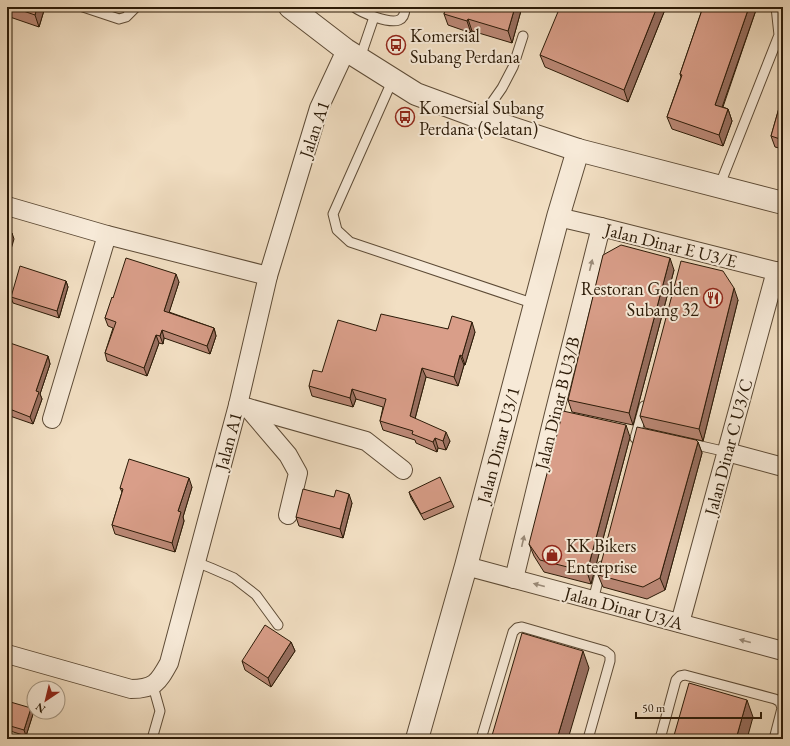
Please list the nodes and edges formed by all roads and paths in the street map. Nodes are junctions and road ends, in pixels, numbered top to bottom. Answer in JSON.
{"nodes":[{"id":1,"x":83,"y":7,"type":"edge"},
{"id":2,"x":136,"y":7,"type":"edge"},
{"id":3,"x":290,"y":7,"type":"edge"},
{"id":4,"x":354,"y":7,"type":"edge"},
{"id":5,"x":405,"y":7,"type":"edge"},
{"id":6,"x":776,"y":7,"type":"edge"},
{"id":7,"x":374,"y":17,"type":"junction"},
{"id":8,"x":781,"y":33,"type":"edge"},
{"id":9,"x":523,"y":36,"type":"dead end"},
{"id":10,"x":353,"y":54,"type":"junction"},
{"id":11,"x":393,"y":79,"type":"junction"},
{"id":12,"x":481,"y":118,"type":"junction"},
{"id":13,"x":578,"y":150,"type":"junction"},
{"id":14,"x":719,"y":187,"type":"junction"},
{"id":15,"x":783,"y":203,"type":"edge"},
{"id":16,"x":7,"y":206,"type":"edge"},
{"id":17,"x":558,"y":217,"type":"junction"},
{"id":18,"x":601,"y":227,"type":"junction"},
{"id":19,"x":107,"y":235,"type":"junction"},
{"id":20,"x":779,"y":272,"type":"edge"},
{"id":21,"x":268,"y":276,"type":"junction"},
{"id":22,"x":535,"y":304,"type":"junction"},
{"id":23,"x":647,"y":394,"type":"edge"},
{"id":24,"x":243,"y":406,"type":"junction"},
{"id":25,"x":52,"y":419,"type":"dead end"},
{"id":26,"x":682,"y":442,"type":"edge"},
{"id":27,"x":633,"y":447,"type":"edge"},
{"id":28,"x":727,"y":452,"type":"junction"},
{"id":29,"x":783,"y":467,"type":"edge"},
{"id":30,"x":404,"y":470,"type":"dead end"},
{"id":31,"x":288,"y":515,"type":"dead end"},
{"id":32,"x":605,"y":554,"type":"edge"},
{"id":33,"x":196,"y":562,"type":"junction"},
{"id":34,"x":466,"y":566,"type":"junction"},
{"id":35,"x":514,"y":579,"type":"junction"},
{"id":36,"x":593,"y":600,"type":"junction"},
{"id":37,"x":680,"y":623,"type":"junction"},
{"id":38,"x":278,"y":625,"type":"dead end"},
{"id":39,"x":783,"y":651,"type":"edge"},
{"id":40,"x":7,"y":654,"type":"edge"},
{"id":41,"x":153,"y":686,"type":"junction"},
{"id":42,"x":152,"y":739,"type":"edge"},
{"id":43,"x":417,"y":739,"type":"edge"},
{"id":44,"x":482,"y":739,"type":"edge"},
{"id":45,"x":588,"y":739,"type":"edge"},
{"id":46,"x":660,"y":739,"type":"edge"},
{"id":47,"x":774,"y":739,"type":"edge"}],
"edges":[{"from":1,"to":2,"type":"lane"},
{"from":3,"to":10,"type":"street"},
{"from":4,"to":7,"type":"lane"},
{"from":5,"to":7,"type":"lane"},
{"from":6,"to":8,"type":"lane"},
{"from":7,"to":10,"type":"lane"},
{"from":8,"to":14,"type":"lane"},
{"from":9,"to":12,"type":"lane"},
{"from":10,"to":11,"type":"street"},
{"from":10,"to":21,"type":"street","name":"Jalan A1"},
{"from":11,"to":12,"type":"street"},
{"from":11,"to":22,"type":"lane"},
{"from":12,"to":13,"type":"street"},
{"from":13,"to":14,"type":"street"},
{"from":13,"to":17,"type":"street","name":"Jalan Dinar U3/1"},
{"from":14,"to":15,"type":"street"},
{"from":16,"to":19,"type":"street"},
{"from":17,"to":18,"type":"street","name":"Jalan Dinar E U3/E"},
{"from":17,"to":22,"type":"street","name":"Jalan Dinar U3/1"},
{"from":18,"to":20,"type":"street","name":"Jalan Dinar E U3/E"},
{"from":35,"to":18,"type":"street","name":"Jalan Dinar B U3/B","one_way":true},
{"from":19,"to":21,"type":"street"},
{"from":19,"to":25,"type":"street"},
{"from":20,"to":28,"type":"street","name":"Jalan Dinar C U3/C"},
{"from":21,"to":24,"type":"street","name":"Jalan A1"},
{"from":22,"to":34,"type":"street","name":"Jalan Dinar U3/1"},
{"from":23,"to":27,"type":"lane"},
{"from":24,"to":30,"type":"street"},
{"from":24,"to":31,"type":"street"},
{"from":24,"to":33,"type":"street","name":"Jalan A1"},
{"from":26,"to":28,"type":"lane"},
{"from":28,"to":29,"type":"street"},
{"from":28,"to":37,"type":"street","name":"Jalan Dinar C U3/C"},
{"from":32,"to":36,"type":"lane"},
{"from":33,"to":38,"type":"lane"},
{"from":33,"to":41,"type":"street","name":"Jalan A1"},
{"from":34,"to":35,"type":"street","name":"Jalan Dinar U3/A"},
{"from":34,"to":43,"type":"street","name":"Jalan Dinar U3/1"},
{"from":36,"to":35,"type":"street","name":"Jalan Dinar U3/A","one_way":true},
{"from":36,"to":37,"type":"street","name":"Jalan Dinar U3/A"},
{"from":39,"to":37,"type":"street","name":"Jalan Dinar U3/A","one_way":true},
{"from":40,"to":41,"type":"street"},
{"from":41,"to":42,"type":"lane"},
{"from":44,"to":45,"type":"lane"},
{"from":46,"to":47,"type":"lane"}]}
